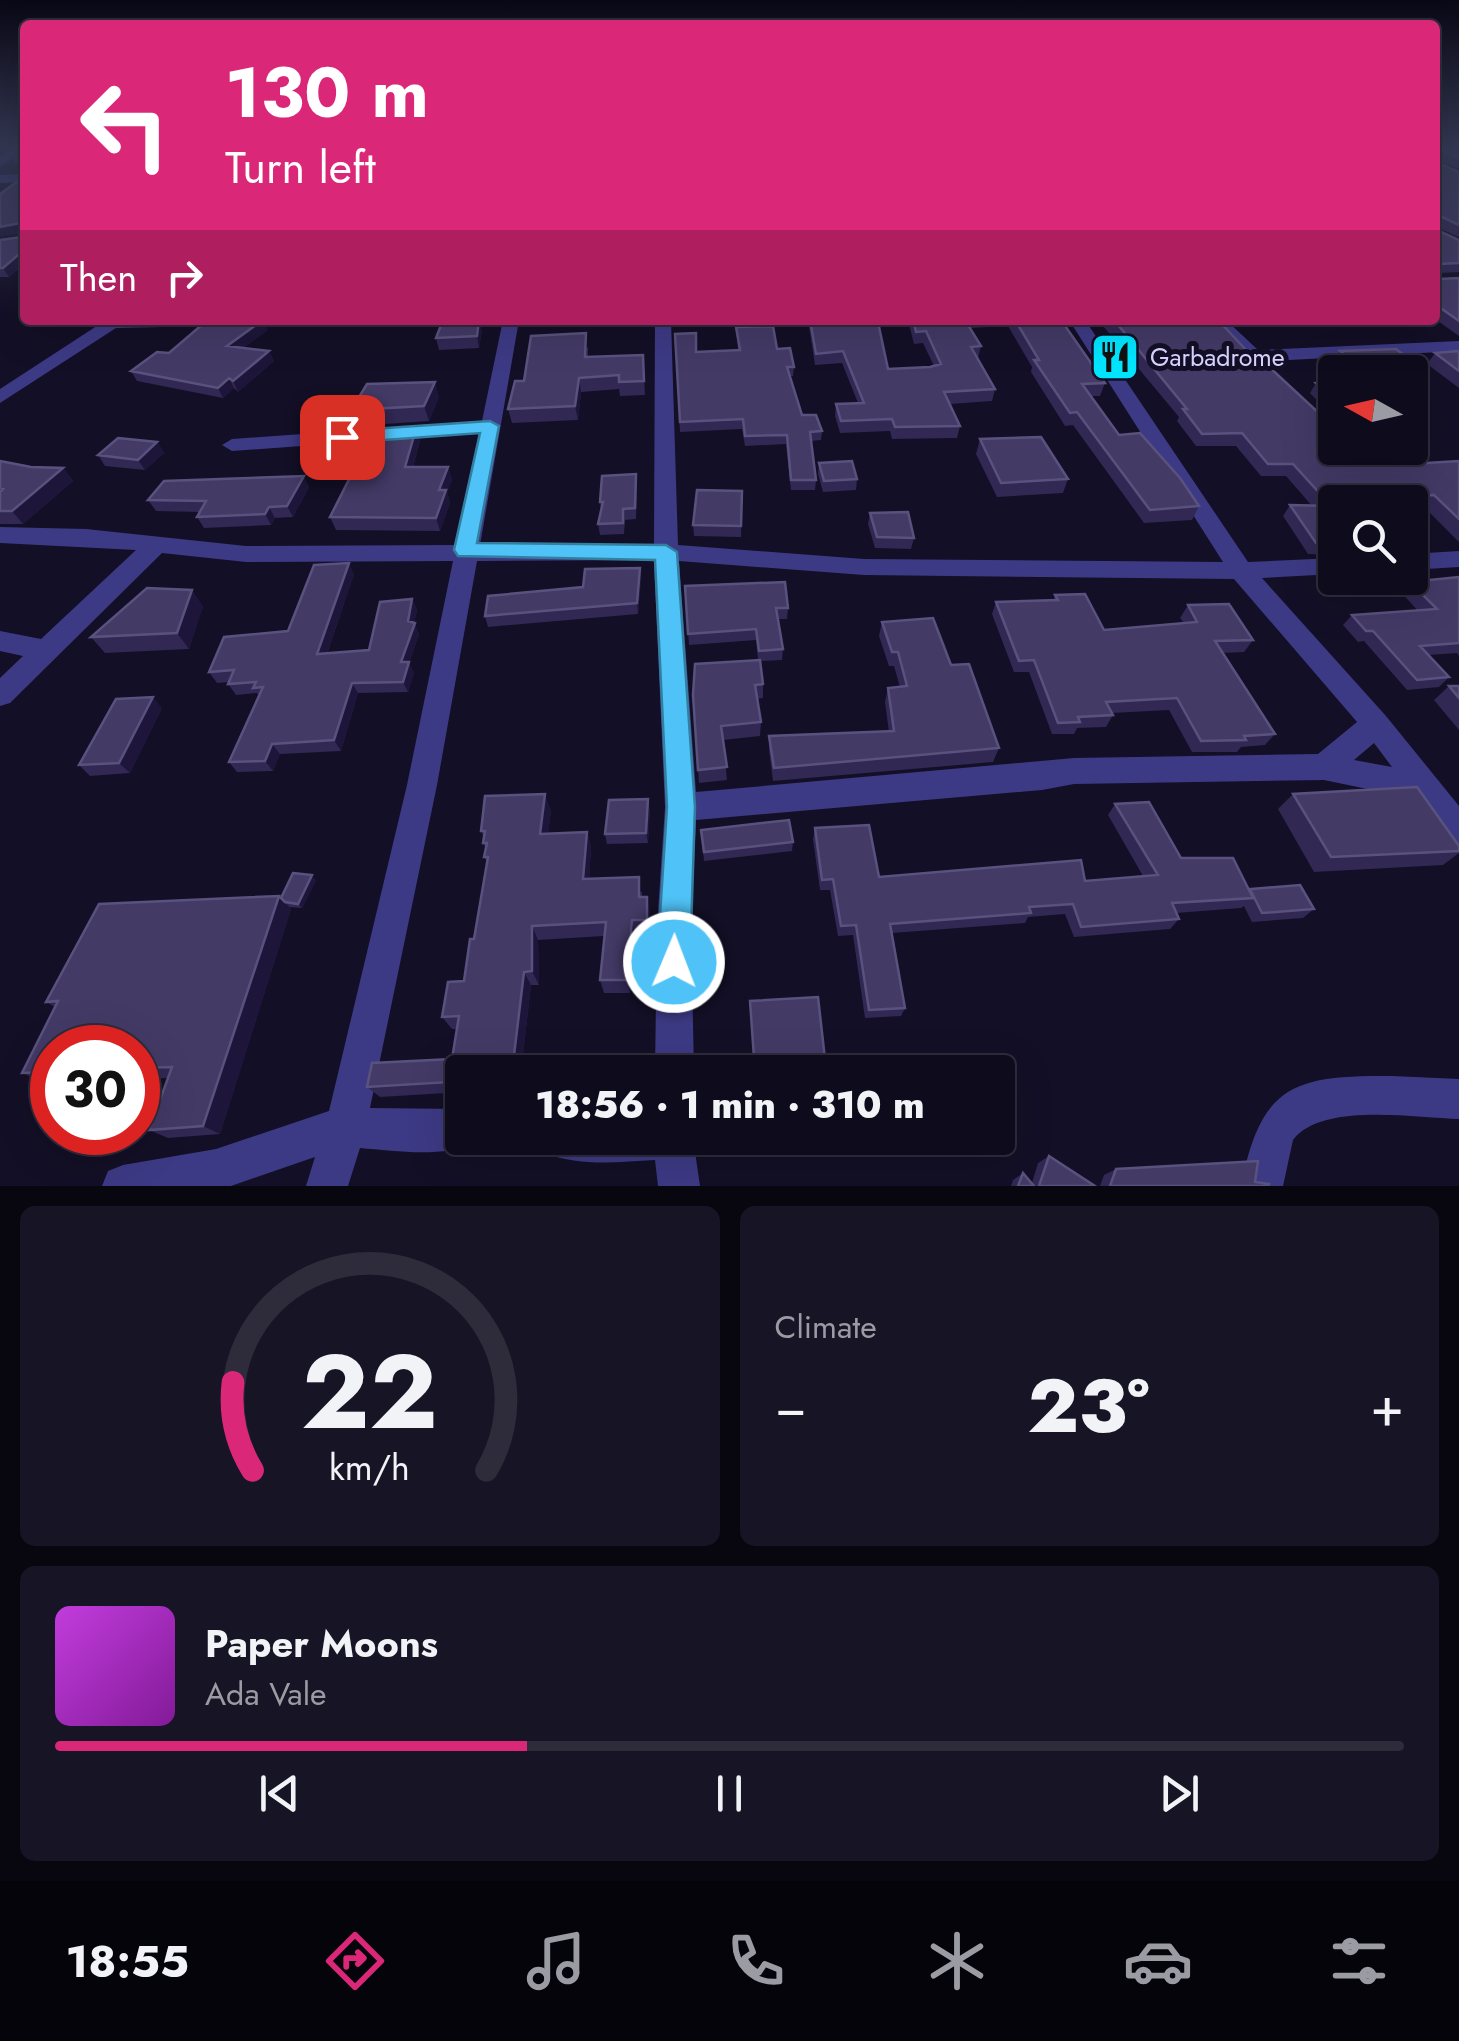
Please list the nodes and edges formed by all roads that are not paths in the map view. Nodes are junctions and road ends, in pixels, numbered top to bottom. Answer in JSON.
{"nodes":[{"id":1,"x":109,"y":325,"type":"edge"},
{"id":2,"x":510,"y":325,"type":"edge"},
{"id":3,"x":663,"y":325,"type":"edge"},
{"id":4,"x":1080,"y":325,"type":"edge"},
{"id":5,"x":1221,"y":325,"type":"edge"},
{"id":6,"x":1459,"y":346,"type":"edge"},
{"id":7,"x":1254,"y":356,"type":"junction"},
{"id":8,"x":1281,"y":381,"type":"edge"},
{"id":9,"x":0,"y":397,"type":"edge"},
{"id":10,"x":490,"y":426,"type":"junction"},
{"id":11,"x":232,"y":445,"type":"dead end"},
{"id":12,"x":0,"y":535,"type":"edge"},
{"id":13,"x":157,"y":544,"type":"junction"},
{"id":14,"x":465,"y":550,"type":"junction"},
{"id":15,"x":666,"y":552,"type":"junction"},
{"id":16,"x":1459,"y":559,"type":"edge"},
{"id":17,"x":1428,"y":561,"type":"edge"},
{"id":18,"x":1318,"y":567,"type":"edge"},
{"id":19,"x":1242,"y":570,"type":"junction"},
{"id":20,"x":0,"y":641,"type":"edge"},
{"id":21,"x":46,"y":650,"type":"junction"},
{"id":22,"x":0,"y":695,"type":"edge"},
{"id":23,"x":1376,"y":724,"type":"junction"},
{"id":24,"x":1324,"y":767,"type":"junction"},
{"id":25,"x":1426,"y":788,"type":"junction"},
{"id":26,"x":681,"y":807,"type":"junction"},
{"id":27,"x":1459,"y":831,"type":"edge"},
{"id":28,"x":674,"y":1055,"type":"edge"},
{"id":29,"x":1459,"y":1100,"type":"edge"},
{"id":30,"x":346,"y":1126,"type":"junction"},
{"id":31,"x":445,"y":1129,"type":"edge"},
{"id":32,"x":676,"y":1155,"type":"edge"},
{"id":33,"x":123,"y":1186,"type":"edge"},
{"id":34,"x":326,"y":1186,"type":"edge"},
{"id":35,"x":679,"y":1186,"type":"edge"},
{"id":36,"x":1262,"y":1186,"type":"edge"}],
"edges":[{"from":1,"to":9,"type":"street"},
{"from":2,"to":10,"type":"street"},
{"from":3,"to":15,"type":"street"},
{"from":4,"to":19,"type":"street"},
{"from":5,"to":7,"type":"street"},
{"from":6,"to":7,"type":"street"},
{"from":7,"to":8,"type":"street"},
{"from":10,"to":11,"type":"street"},
{"from":10,"to":14,"type":"street"},
{"from":12,"to":13,"type":"street"},
{"from":13,"to":14,"type":"street"},
{"from":13,"to":21,"type":"street"},
{"from":14,"to":15,"type":"street"},
{"from":14,"to":30,"type":"street"},
{"from":15,"to":19,"type":"street"},
{"from":15,"to":26,"type":"street"},
{"from":16,"to":17,"type":"street"},
{"from":18,"to":19,"type":"street"},
{"from":19,"to":23,"type":"street"},
{"from":20,"to":21,"type":"street"},
{"from":21,"to":22,"type":"street"},
{"from":23,"to":24,"type":"street"},
{"from":23,"to":25,"type":"street"},
{"from":24,"to":25,"type":"street"},
{"from":24,"to":26,"type":"street"},
{"from":25,"to":27,"type":"street"},
{"from":26,"to":28,"type":"street"},
{"from":29,"to":36,"type":"street"},
{"from":30,"to":31,"type":"street"},
{"from":30,"to":33,"type":"street"},
{"from":30,"to":34,"type":"street"},
{"from":32,"to":35,"type":"street"}]}
